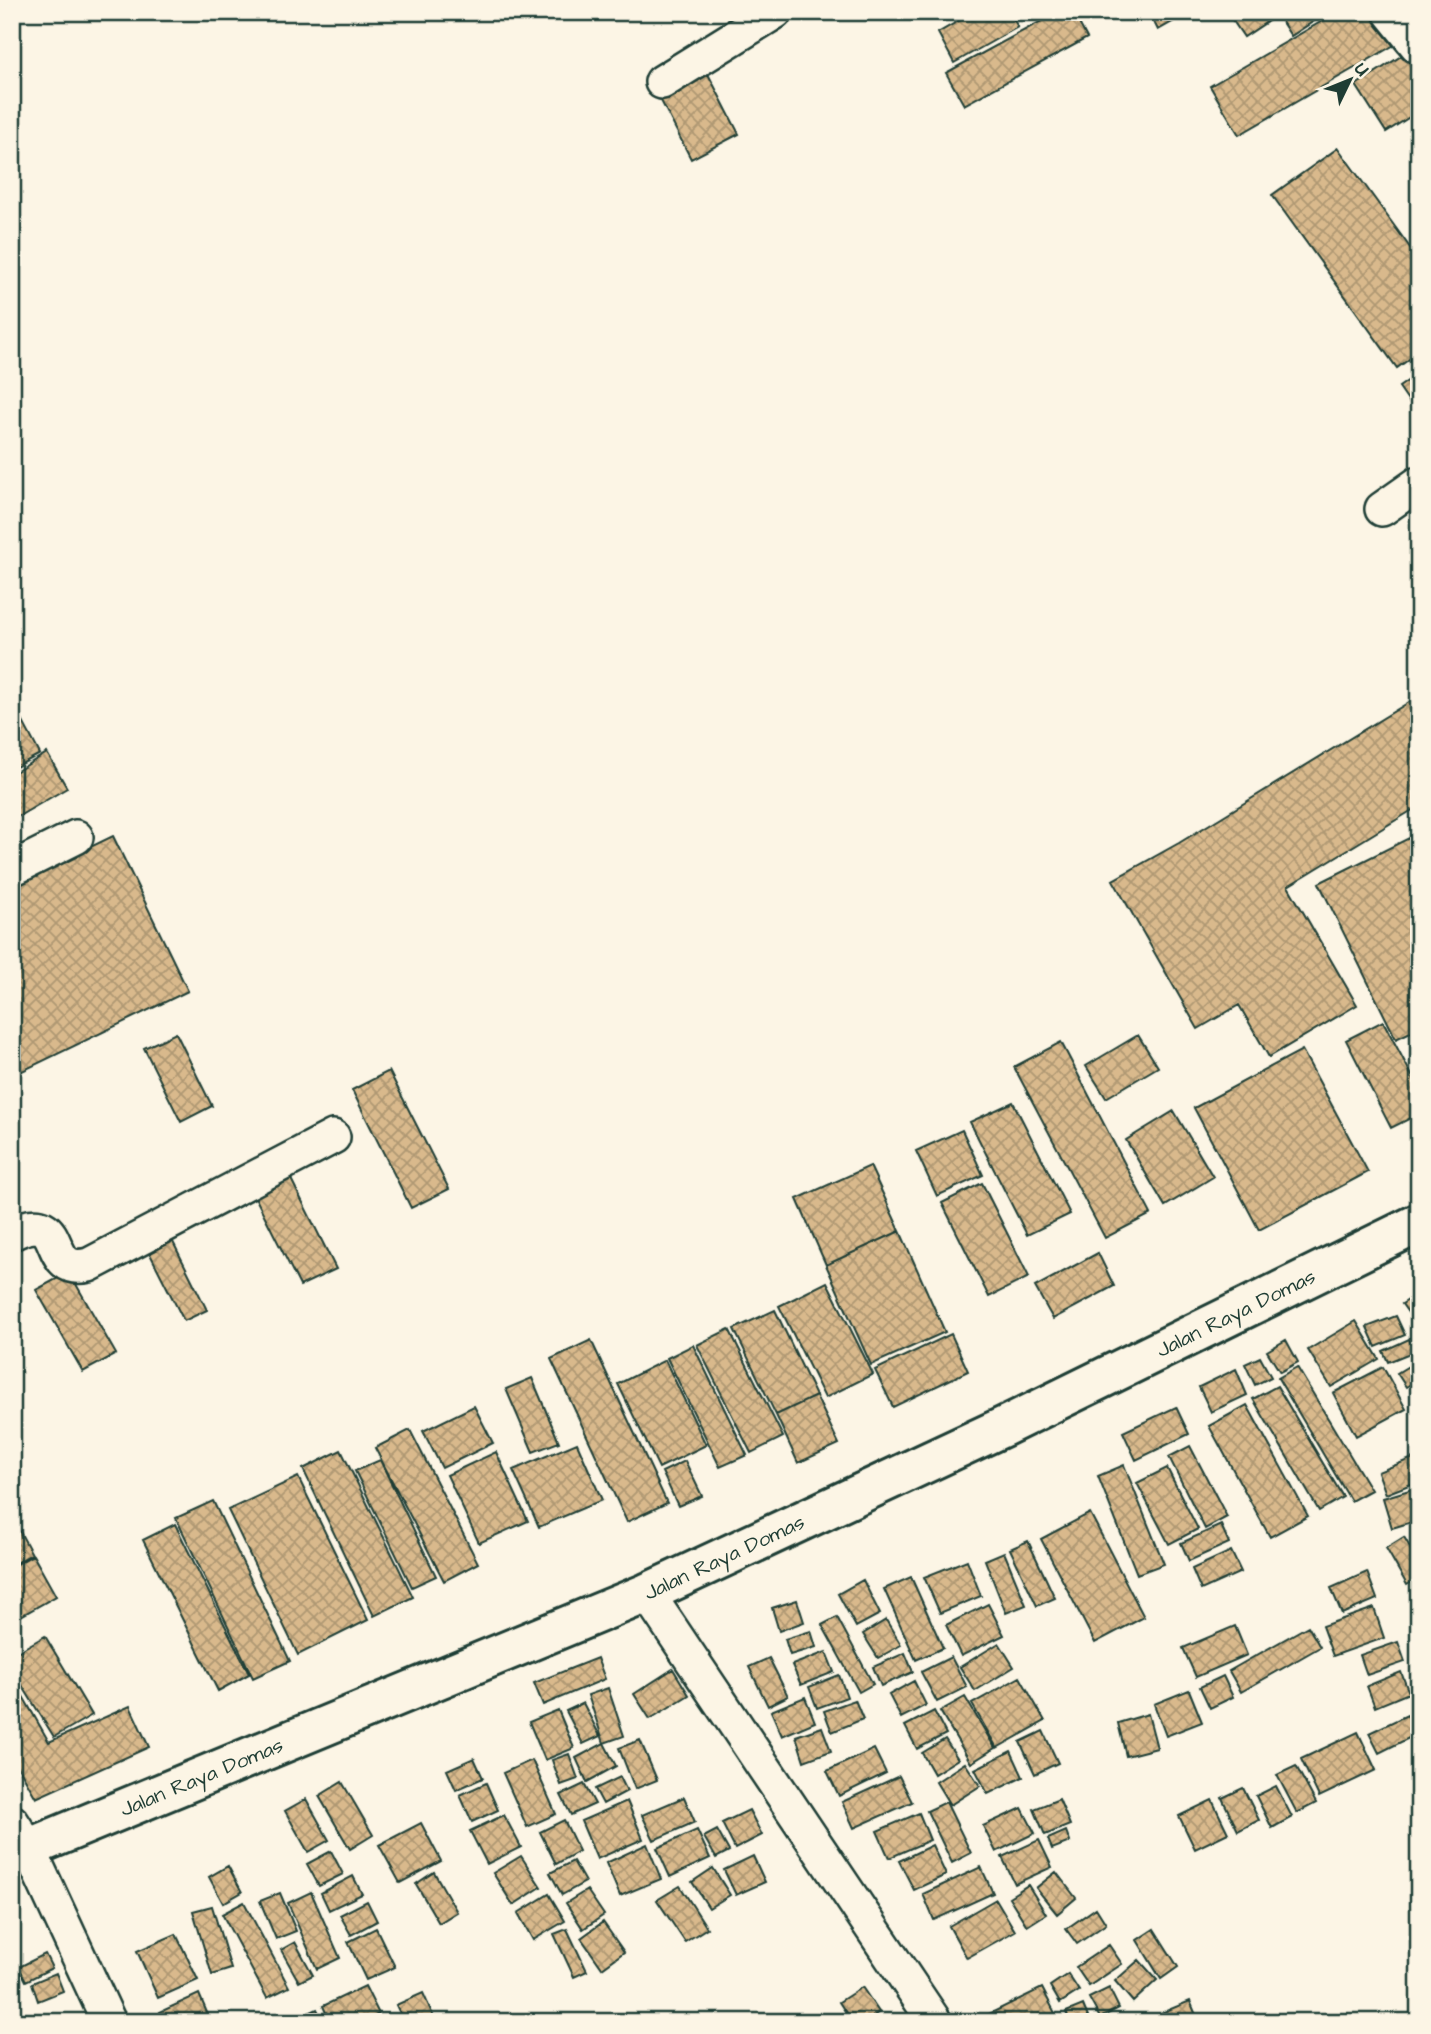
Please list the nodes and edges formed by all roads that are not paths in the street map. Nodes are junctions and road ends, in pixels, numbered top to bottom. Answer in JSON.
{"nodes":[{"id":1,"x":775,"y":12,"type":"edge"},
{"id":2,"x":1394,"y":12,"type":"edge"},
{"id":3,"x":1419,"y":44,"type":"edge"},
{"id":4,"x":662,"y":82,"type":"dead end"},
{"id":5,"x":1419,"y":483,"type":"edge"},
{"id":6,"x":1382,"y":509,"type":"dead end"},
{"id":7,"x":76,"y":837,"type":"dead end"},
{"id":8,"x":12,"y":869,"type":"edge"},
{"id":9,"x":332,"y":1137,"type":"dead end"},
{"id":10,"x":1417,"y":1227,"type":"edge"},
{"id":11,"x":12,"y":1233,"type":"edge"},
{"id":12,"x":647,"y":1593,"type":"junction"},
{"id":13,"x":18,"y":1841,"type":"edge"},
{"id":14,"x":109,"y":2022,"type":"edge"},
{"id":15,"x":936,"y":2022,"type":"edge"}],
"edges":[{"from":1,"to":4,"type":"street"},
{"from":2,"to":3,"type":"main road"},
{"from":5,"to":6,"type":"street"},
{"from":7,"to":8,"type":"street"},
{"from":9,"to":11,"type":"street"},
{"from":10,"to":12,"type":"main road","name":"Jalan Raya Domas"},
{"from":12,"to":13,"type":"main road","name":"Jalan Raya Domas"},
{"from":12,"to":15,"type":"street"},
{"from":13,"to":14,"type":"street"}]}
